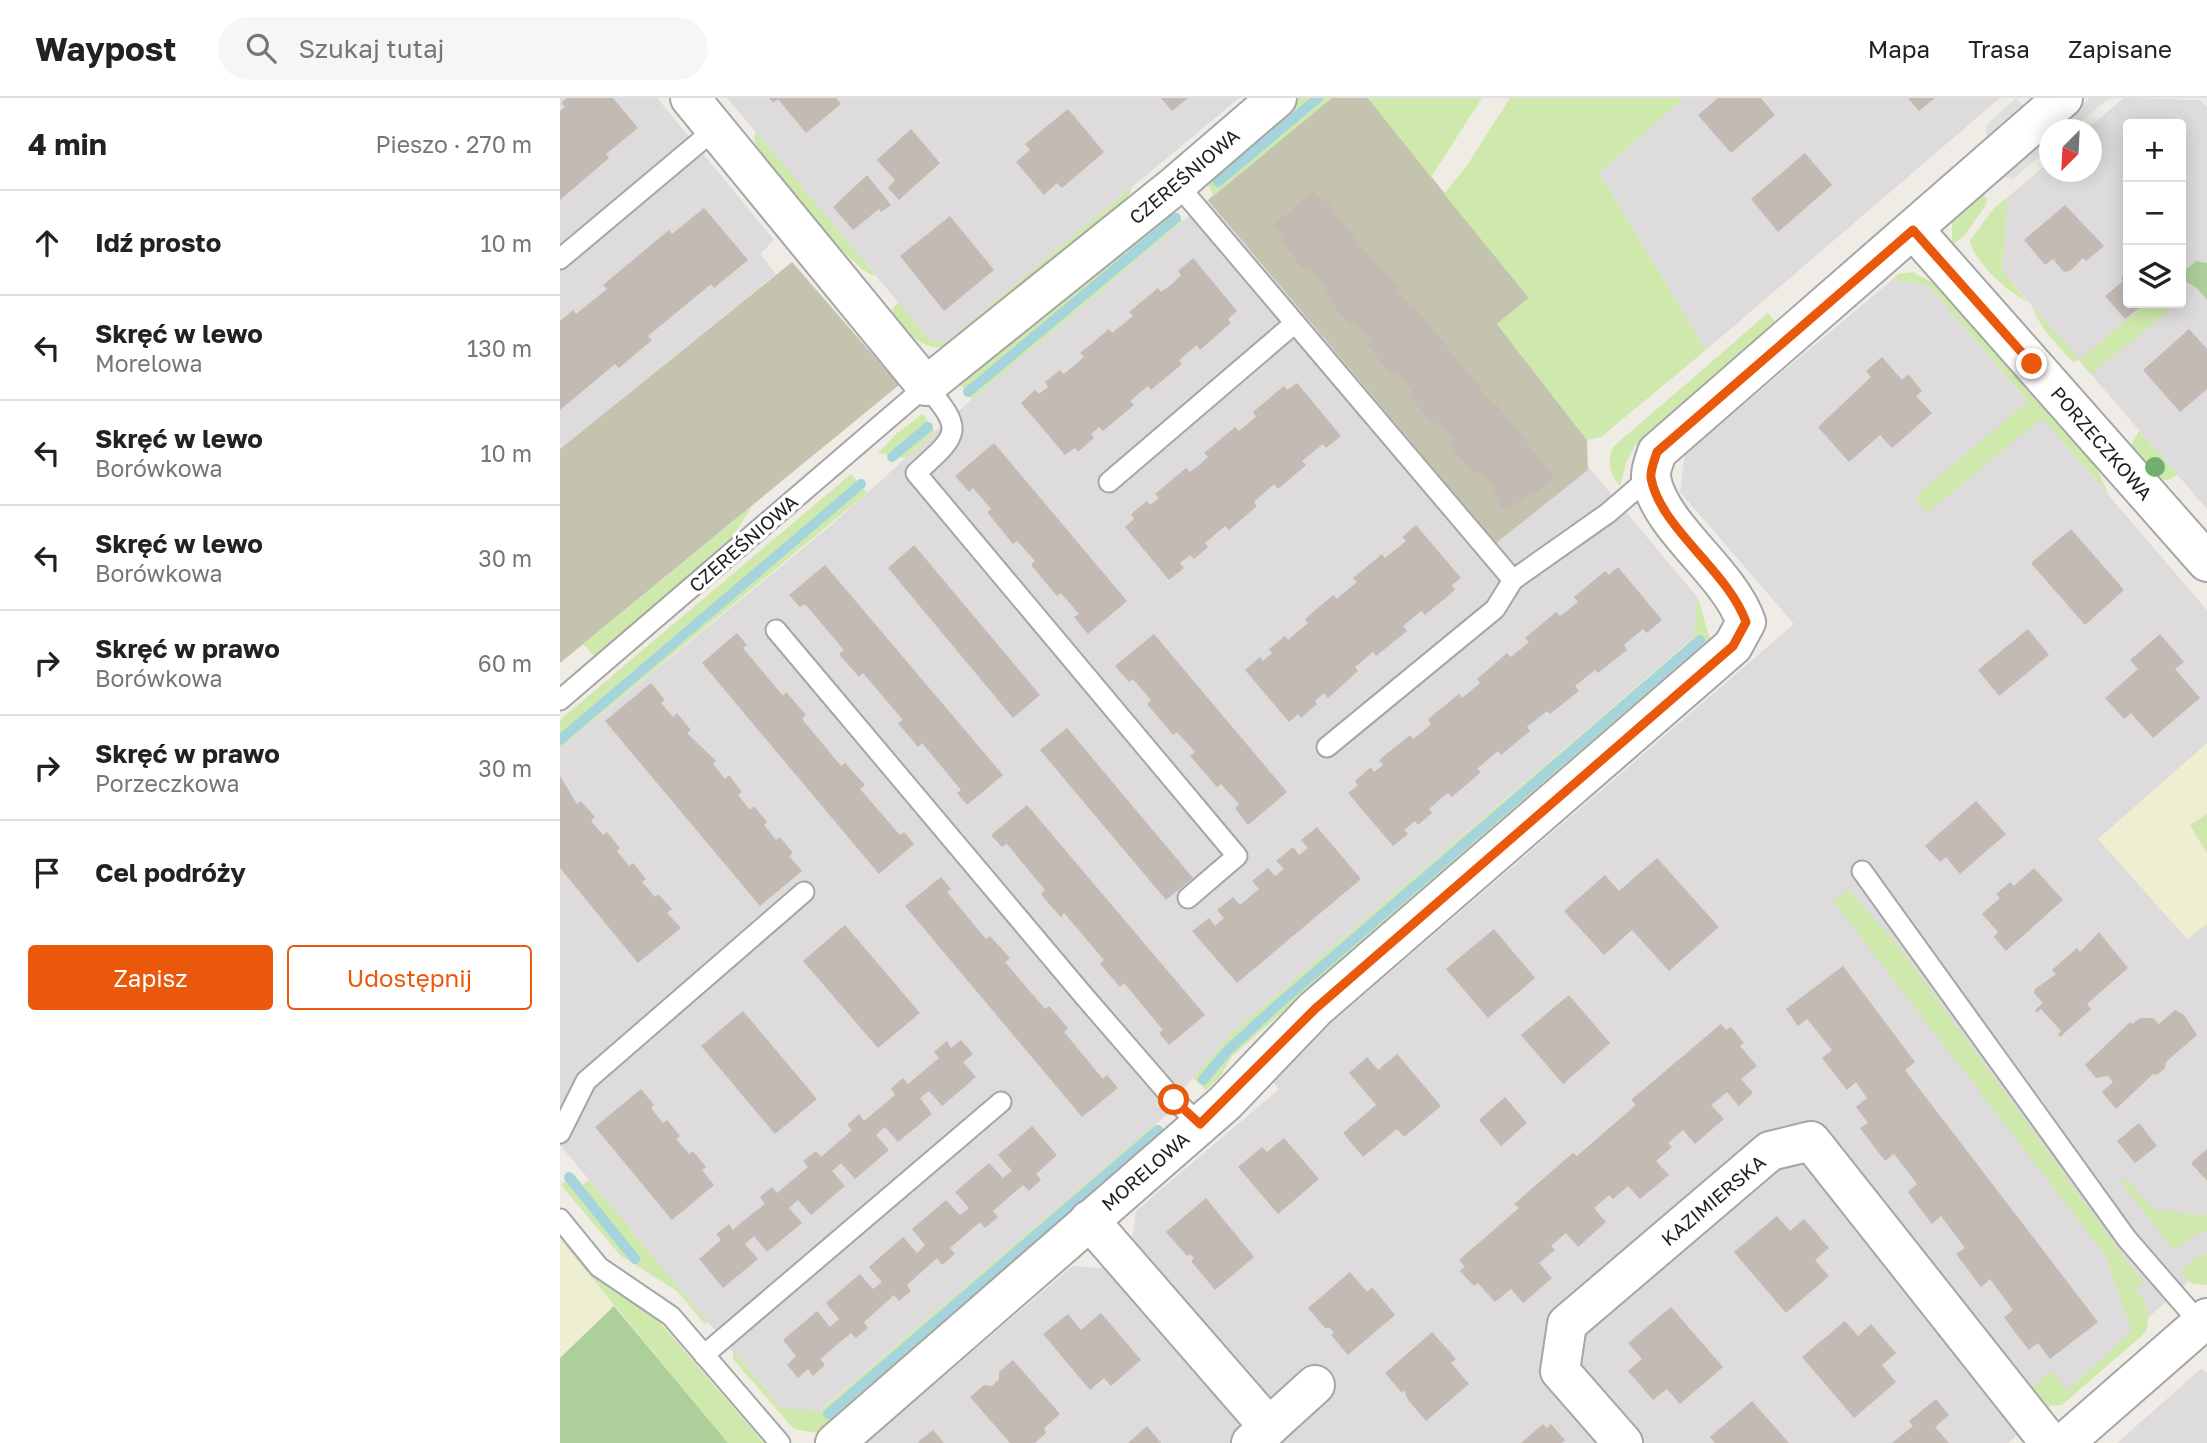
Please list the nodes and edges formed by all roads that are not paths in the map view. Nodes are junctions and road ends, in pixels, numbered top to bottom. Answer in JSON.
{"nodes":[{"id":1,"x":690,"y":98,"type":"edge"},
{"id":2,"x":1277,"y":98,"type":"edge"},
{"id":3,"x":2063,"y":98,"type":"edge"},
{"id":4,"x":715,"y":129,"type":"junction"},
{"id":5,"x":1177,"y":184,"type":"junction"},
{"id":6,"x":1913,"y":230,"type":"junction"},
{"id":7,"x":560,"y":259,"type":"edge"},
{"id":8,"x":1295,"y":323,"type":"junction"},
{"id":9,"x":926,"y":386,"type":"junction"},
{"id":10,"x":1651,"y":476,"type":"junction"},
{"id":11,"x":1109,"y":482,"type":"dead end"},
{"id":12,"x":2207,"y":562,"type":"edge"},
{"id":13,"x":1513,"y":580,"type":"junction"},
{"id":14,"x":776,"y":630,"type":"dead end"},
{"id":15,"x":560,"y":700,"type":"edge"},
{"id":16,"x":1327,"y":747,"type":"dead end"},
{"id":17,"x":1862,"y":871,"type":"dead end"},
{"id":18,"x":804,"y":892,"type":"dead end"},
{"id":19,"x":1188,"y":898,"type":"dead end"},
{"id":20,"x":1001,"y":1102,"type":"dead end"},
{"id":21,"x":1200,"y":1124,"type":"junction"},
{"id":22,"x":560,"y":1133,"type":"edge"},
{"id":23,"x":560,"y":1219,"type":"edge"},
{"id":24,"x":1089,"y":1220,"type":"junction"},
{"id":25,"x":2205,"y":1324,"type":"edge"},
{"id":26,"x":704,"y":1355,"type":"junction"},
{"id":27,"x":1315,"y":1385,"type":"dead end"},
{"id":28,"x":1260,"y":1435,"type":"edge"},
{"id":29,"x":780,"y":1443,"type":"edge"},
{"id":30,"x":835,"y":1443,"type":"edge"},
{"id":31,"x":1623,"y":1443,"type":"edge"},
{"id":32,"x":2050,"y":1443,"type":"edge"},
{"id":33,"x":2064,"y":1443,"type":"edge"}],
"edges":[{"from":1,"to":4,"type":"street"},
{"from":2,"to":5,"type":"street","name":"CZEREŚNIOWA"},
{"from":3,"to":6,"type":"street"},
{"from":4,"to":7,"type":"lane"},
{"from":4,"to":9,"type":"street"},
{"from":5,"to":8,"type":"lane"},
{"from":5,"to":9,"type":"street","name":"CZEREŚNIOWA"},
{"from":6,"to":10,"type":"street"},
{"from":6,"to":12,"type":"street","name":"PORZECZKOWA"},
{"from":8,"to":11,"type":"lane"},
{"from":8,"to":13,"type":"lane"},
{"from":9,"to":15,"type":"lane","name":"CZEREŚNIOWA"},
{"from":9,"to":19,"type":"lane"},
{"from":10,"to":13,"type":"lane"},
{"from":10,"to":21,"type":"street","name":"MORELOWA"},
{"from":13,"to":16,"type":"lane"},
{"from":14,"to":21,"type":"lane"},
{"from":17,"to":25,"type":"lane"},
{"from":18,"to":22,"type":"lane"},
{"from":20,"to":26,"type":"lane"},
{"from":21,"to":24,"type":"street","name":"MORELOWA"},
{"from":23,"to":26,"type":"lane"},
{"from":24,"to":28,"type":"street","name":"MORELOWA"},
{"from":24,"to":30,"type":"street","name":"MORELOWA"},
{"from":25,"to":33,"type":"street"},
{"from":26,"to":29,"type":"lane"},
{"from":27,"to":28,"type":"street","name":"MORELOWA"},
{"from":31,"to":32,"type":"street","name":"KAZIMIERSKA"}]}
